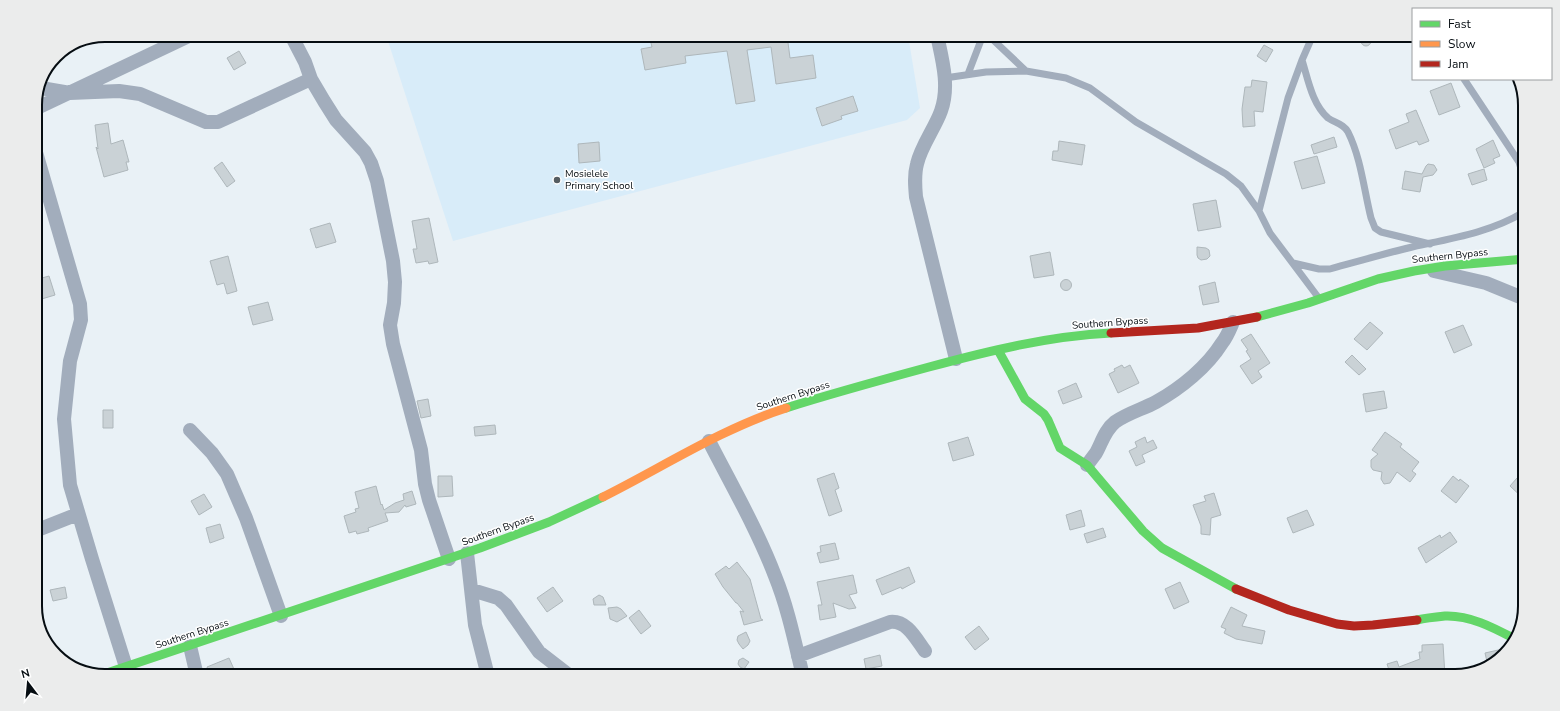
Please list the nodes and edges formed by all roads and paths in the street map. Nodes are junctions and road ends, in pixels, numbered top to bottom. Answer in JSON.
{"nodes":[{"id":1,"x":176,"y":42,"type":"edge"},
{"id":2,"x":295,"y":42,"type":"edge"},
{"id":3,"x":938,"y":42,"type":"edge"},
{"id":4,"x":980,"y":42,"type":"edge"},
{"id":5,"x":995,"y":42,"type":"edge"},
{"id":6,"x":1311,"y":42,"type":"edge"},
{"id":7,"x":1302,"y":60,"type":"junction"},
{"id":8,"x":1026,"y":71,"type":"junction"},
{"id":9,"x":968,"y":74,"type":"junction"},
{"id":10,"x":945,"y":78,"type":"junction"},
{"id":11,"x":311,"y":79,"type":"junction"},
{"id":12,"x":1465,"y":80,"type":"edge"},
{"id":13,"x":44,"y":89,"type":"edge"},
{"id":14,"x":70,"y":93,"type":"junction"},
{"id":15,"x":42,"y":106,"type":"edge"},
{"id":16,"x":1518,"y":160,"type":"edge"},
{"id":17,"x":42,"y":173,"type":"edge"},
{"id":18,"x":1259,"y":211,"type":"junction"},
{"id":19,"x":1518,"y":216,"type":"edge"},
{"id":20,"x":1430,"y":244,"type":"junction"},
{"id":21,"x":1518,"y":260,"type":"edge"},
{"id":22,"x":1293,"y":263,"type":"junction"},
{"id":23,"x":1424,"y":268,"type":"junction"},
{"id":24,"x":1518,"y":296,"type":"edge"},
{"id":25,"x":1320,"y":299,"type":"junction"},
{"id":26,"x":1234,"y":322,"type":"junction"},
{"id":27,"x":998,"y":350,"type":"junction"},
{"id":28,"x":956,"y":359,"type":"junction"},
{"id":29,"x":190,"y":430,"type":"dead end"},
{"id":30,"x":709,"y":441,"type":"junction"},
{"id":31,"x":1087,"y":465,"type":"junction"},
{"id":32,"x":78,"y":514,"type":"junction"},
{"id":33,"x":42,"y":528,"type":"edge"},
{"id":34,"x":467,"y":553,"type":"junction"},
{"id":35,"x":449,"y":559,"type":"junction"},
{"id":36,"x":472,"y":590,"type":"junction"},
{"id":37,"x":281,"y":616,"type":"junction"},
{"id":38,"x":1510,"y":636,"type":"edge"},
{"id":39,"x":190,"y":646,"type":"junction"},
{"id":40,"x":926,"y":651,"type":"dead end"},
{"id":41,"x":798,"y":656,"type":"junction"},
{"id":42,"x":126,"y":667,"type":"junction"},
{"id":43,"x":120,"y":669,"type":"edge"},
{"id":44,"x":195,"y":669,"type":"edge"},
{"id":45,"x":486,"y":669,"type":"edge"},
{"id":46,"x":561,"y":669,"type":"edge"},
{"id":47,"x":801,"y":669,"type":"edge"}],
"edges":[{"from":1,"to":14,"type":"street"},
{"from":2,"to":11,"type":"street"},
{"from":3,"to":10,"type":"street"},
{"from":4,"to":9,"type":"lane"},
{"from":5,"to":8,"type":"lane"},
{"from":6,"to":7,"type":"lane"},
{"from":7,"to":18,"type":"lane"},
{"from":7,"to":20,"type":"lane"},
{"from":8,"to":9,"type":"lane"},
{"from":8,"to":18,"type":"lane"},
{"from":9,"to":10,"type":"lane"},
{"from":10,"to":28,"type":"street"},
{"from":11,"to":14,"type":"street"},
{"from":11,"to":35,"type":"street"},
{"from":12,"to":16,"type":"lane"},
{"from":13,"to":14,"type":"street"},
{"from":14,"to":15,"type":"street"},
{"from":17,"to":32,"type":"street"},
{"from":18,"to":22,"type":"lane"},
{"from":19,"to":20,"type":"lane"},
{"from":20,"to":22,"type":"lane"},
{"from":21,"to":23,"type":"street","name":"Southern Bypass"},
{"from":22,"to":25,"type":"lane"},
{"from":23,"to":24,"type":"street"},
{"from":23,"to":25,"type":"street","name":"Southern Bypass"},
{"from":25,"to":26,"type":"street","name":"Southern Bypass"},
{"from":26,"to":27,"type":"street","name":"Southern Bypass"},
{"from":26,"to":31,"type":"street"},
{"from":27,"to":28,"type":"street","name":"Southern Bypass"},
{"from":27,"to":31,"type":"street"},
{"from":28,"to":30,"type":"street","name":"Southern Bypass"},
{"from":29,"to":37,"type":"street"},
{"from":30,"to":34,"type":"street","name":"Southern Bypass"},
{"from":30,"to":41,"type":"street"},
{"from":31,"to":38,"type":"street"},
{"from":32,"to":33,"type":"street"},
{"from":32,"to":42,"type":"street"},
{"from":34,"to":35,"type":"street","name":"Southern Bypass"},
{"from":34,"to":36,"type":"street"},
{"from":35,"to":37,"type":"street","name":"Southern Bypass"},
{"from":36,"to":45,"type":"street"},
{"from":36,"to":46,"type":"street"},
{"from":37,"to":39,"type":"street","name":"Southern Bypass"},
{"from":39,"to":42,"type":"street","name":"Southern Bypass"},
{"from":39,"to":44,"type":"street"},
{"from":40,"to":41,"type":"street"},
{"from":41,"to":47,"type":"street"},
{"from":42,"to":43,"type":"street","name":"Southern Bypass"}]}
